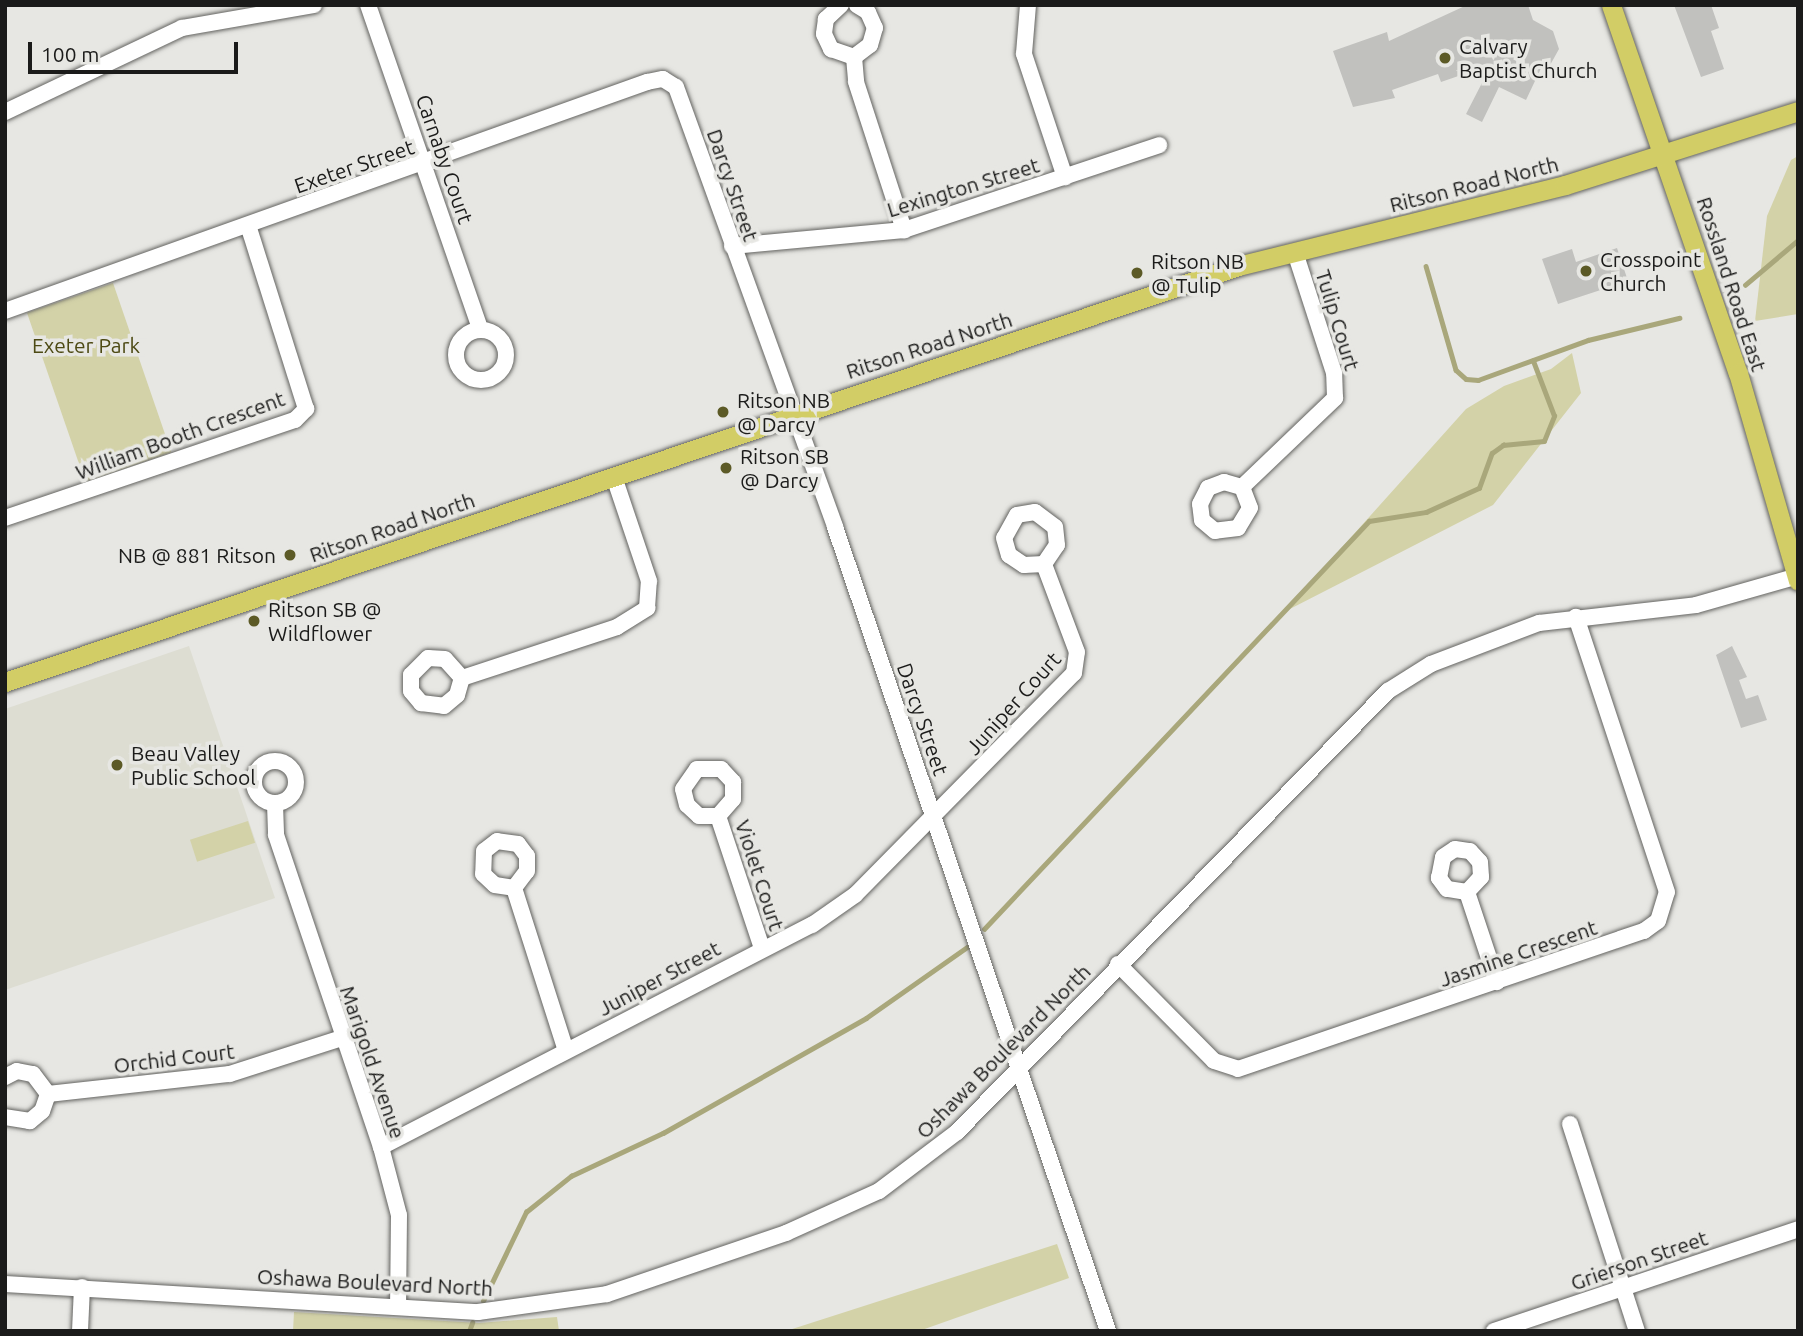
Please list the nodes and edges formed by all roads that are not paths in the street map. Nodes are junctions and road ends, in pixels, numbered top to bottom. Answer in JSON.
{"nodes":[{"id":1,"x":314,"y":5,"type":"edge"},
{"id":2,"x":368,"y":5,"type":"edge"},
{"id":3,"x":841,"y":5,"type":"edge"},
{"id":4,"x":857,"y":5,"type":"edge"},
{"id":5,"x":1028,"y":5,"type":"edge"},
{"id":6,"x":1611,"y":5,"type":"edge"},
{"id":7,"x":854,"y":57,"type":"junction"},
{"id":8,"x":1798,"y":111,"type":"edge"},
{"id":9,"x":5,"y":112,"type":"edge"},
{"id":10,"x":690,"y":124,"type":"joint"},
{"id":11,"x":1160,"y":145,"type":"dead end"},
{"id":12,"x":1666,"y":155,"type":"junction"},
{"id":13,"x":426,"y":163,"type":"junction"},
{"id":14,"x":1065,"y":177,"type":"junction"},
{"id":15,"x":249,"y":228,"type":"junction"},
{"id":16,"x":904,"y":230,"type":"junction"},
{"id":17,"x":732,"y":246,"type":"junction"},
{"id":18,"x":1295,"y":252,"type":"junction"},
{"id":19,"x":5,"y":311,"type":"edge"},
{"id":20,"x":481,"y":328,"type":"dead end"},
{"id":21,"x":791,"y":414,"type":"junction"},
{"id":22,"x":614,"y":477,"type":"junction"},
{"id":23,"x":1242,"y":487,"type":"dead end"},
{"id":24,"x":5,"y":518,"type":"edge"},
{"id":25,"x":1044,"y":564,"type":"dead end"},
{"id":26,"x":1797,"y":578,"type":"edge"},
{"id":27,"x":1576,"y":617,"type":"junction"},
{"id":28,"x":462,"y":678,"type":"dead end"},
{"id":29,"x":5,"y":682,"type":"edge"},
{"id":30,"x":275,"y":804,"type":"dead end"},
{"id":31,"x":718,"y":816,"type":"dead end"},
{"id":32,"x":934,"y":816,"type":"junction"},
{"id":33,"x":514,"y":888,"type":"dead end"},
{"id":34,"x":1468,"y":892,"type":"dead end"},
{"id":35,"x":762,"y":948,"type":"junction"},
{"id":36,"x":1118,"y":964,"type":"junction"},
{"id":37,"x":1497,"y":982,"type":"junction"},
{"id":38,"x":342,"y":1038,"type":"junction"},
{"id":39,"x":566,"y":1051,"type":"junction"},
{"id":40,"x":1019,"y":1068,"type":"junction"},
{"id":41,"x":5,"y":1077,"type":"edge"},
{"id":42,"x":48,"y":1094,"type":"junction"},
{"id":43,"x":5,"y":1117,"type":"edge"},
{"id":44,"x":1570,"y":1124,"type":"dead end"},
{"id":45,"x":381,"y":1147,"type":"junction"},
{"id":46,"x":1798,"y":1229,"type":"edge"},
{"id":47,"x":5,"y":1284,"type":"edge"},
{"id":48,"x":82,"y":1287,"type":"junction"},
{"id":49,"x":1623,"y":1288,"type":"junction"},
{"id":50,"x":398,"y":1307,"type":"junction"},
{"id":51,"x":80,"y":1331,"type":"edge"},
{"id":52,"x":1108,"y":1331,"type":"edge"},
{"id":53,"x":1494,"y":1331,"type":"edge"},
{"id":54,"x":1637,"y":1331,"type":"edge"}],
"edges":[{"from":1,"to":9,"type":"street"},
{"from":2,"to":13,"type":"street","name":"Carnaby Court"},
{"from":3,"to":7,"type":"street"},
{"from":4,"to":7,"type":"street"},
{"from":5,"to":14,"type":"street"},
{"from":6,"to":12,"type":"main road","name":"Rossland Road East"},
{"from":7,"to":16,"type":"street"},
{"from":8,"to":12,"type":"main road","name":"Ritson Road North"},
{"from":10,"to":13,"type":"street","name":"Exeter Street"},
{"from":10,"to":17,"type":"street","name":"Darcy Street"},
{"from":11,"to":14,"type":"street","name":"Lexington Street"},
{"from":12,"to":18,"type":"main road","name":"Ritson Road North"},
{"from":12,"to":26,"type":"main road","name":"Rossland Road East"},
{"from":13,"to":15,"type":"street","name":"Exeter Street"},
{"from":13,"to":20,"type":"street","name":"Carnaby Court"},
{"from":14,"to":16,"type":"street","name":"Lexington Street"},
{"from":15,"to":19,"type":"street","name":"Exeter Street"},
{"from":15,"to":24,"type":"street","name":"William Booth Crescent"},
{"from":16,"to":17,"type":"street","name":"Lexington Street"},
{"from":17,"to":21,"type":"street","name":"Darcy Street"},
{"from":18,"to":21,"type":"main road","name":"Ritson Road North"},
{"from":18,"to":23,"type":"street","name":"Tulip Court"},
{"from":21,"to":22,"type":"main road","name":"Ritson Road North"},
{"from":21,"to":32,"type":"street","name":"Darcy Street"},
{"from":22,"to":28,"type":"street"},
{"from":22,"to":29,"type":"main road","name":"Ritson Road North"},
{"from":25,"to":32,"type":"street","name":"Juniper Court"},
{"from":26,"to":27,"type":"street","name":"Oshawa Boulevard North"},
{"from":27,"to":36,"type":"street","name":"Oshawa Boulevard North"},
{"from":27,"to":37,"type":"street","name":"Jasmine Crescent"},
{"from":30,"to":38,"type":"street","name":"Marigold Avenue"},
{"from":31,"to":35,"type":"street","name":"Violet Court"},
{"from":32,"to":35,"type":"street","name":"Juniper Street"},
{"from":32,"to":40,"type":"street","name":"Darcy Street"},
{"from":33,"to":39,"type":"street"},
{"from":34,"to":37,"type":"street"},
{"from":35,"to":39,"type":"street","name":"Juniper Street"},
{"from":36,"to":37,"type":"street","name":"Jasmine Crescent"},
{"from":36,"to":40,"type":"street","name":"Oshawa Boulevard North"},
{"from":38,"to":42,"type":"street","name":"Orchid Court"},
{"from":38,"to":45,"type":"street","name":"Marigold Avenue"},
{"from":39,"to":45,"type":"street","name":"Juniper Street"},
{"from":40,"to":50,"type":"street","name":"Oshawa Boulevard North"},
{"from":40,"to":52,"type":"street","name":"Darcy Street"},
{"from":41,"to":42,"type":"street"},
{"from":42,"to":43,"type":"street"},
{"from":44,"to":49,"type":"street"},
{"from":45,"to":50,"type":"street","name":"Marigold Avenue"},
{"from":46,"to":49,"type":"street","name":"Grierson Street"},
{"from":47,"to":48,"type":"street","name":"Oshawa Boulevard North"},
{"from":48,"to":50,"type":"street","name":"Oshawa Boulevard North"},
{"from":48,"to":51,"type":"street"},
{"from":49,"to":53,"type":"street","name":"Grierson Street"},
{"from":49,"to":54,"type":"street"}]}
